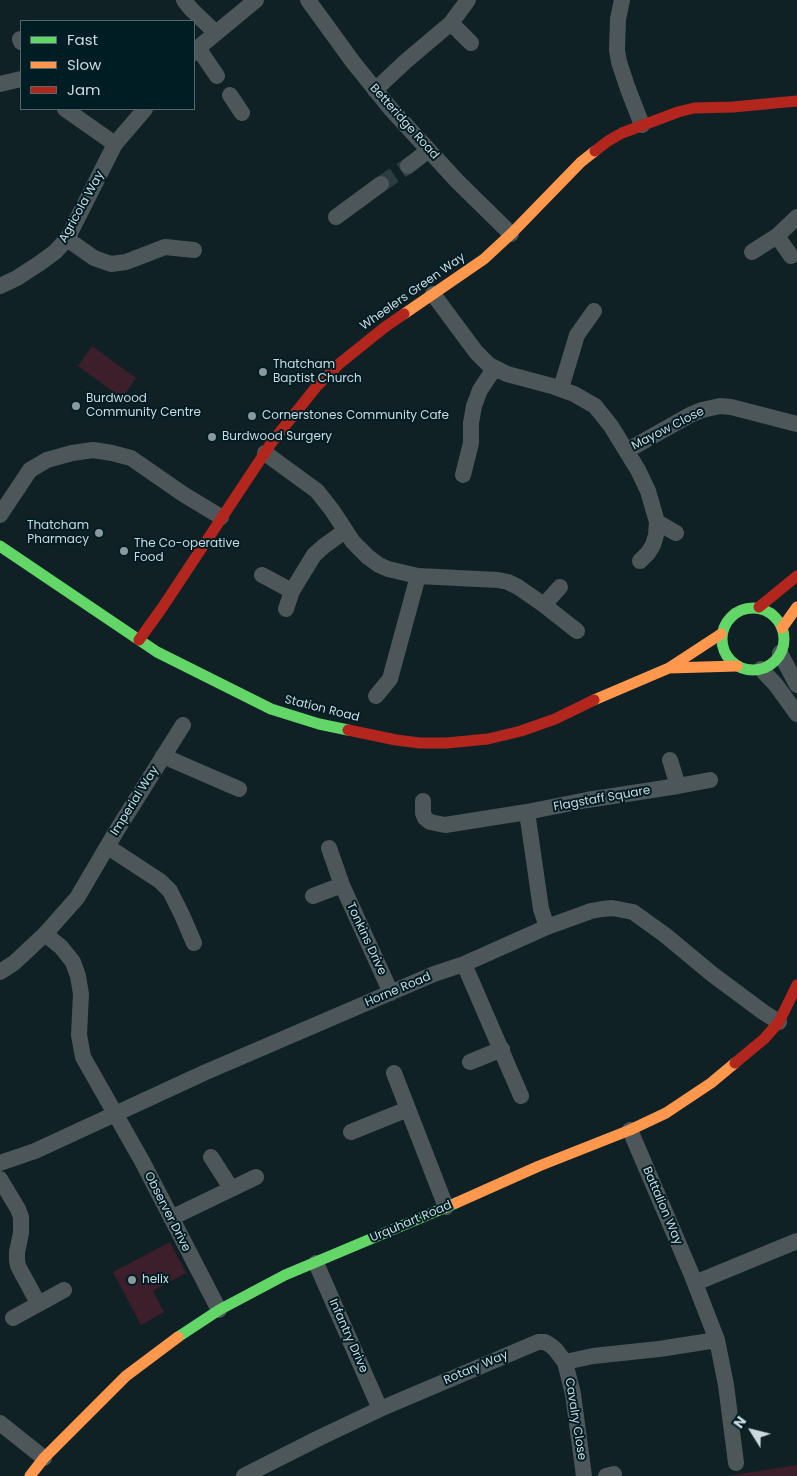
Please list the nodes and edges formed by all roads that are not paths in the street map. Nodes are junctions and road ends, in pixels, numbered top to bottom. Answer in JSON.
{"nodes":[{"id":1,"x":184,"y":0,"type":"edge"},
{"id":2,"x":256,"y":0,"type":"edge"},
{"id":3,"x":308,"y":0,"type":"edge"},
{"id":4,"x":468,"y":0,"type":"edge"},
{"id":5,"x":622,"y":0,"type":"edge"},
{"id":6,"x":451,"y":24,"type":"junction"},
{"id":7,"x":216,"y":33,"type":"junction"},
{"id":8,"x":471,"y":43,"type":"dead end"},
{"id":9,"x":196,"y":50,"type":"edge"},
{"id":10,"x":218,"y":76,"type":"dead end"},
{"id":11,"x":20,"y":79,"type":"edge"},
{"id":12,"x":0,"y":84,"type":"edge"},
{"id":13,"x":375,"y":90,"type":"junction"},
{"id":14,"x":230,"y":95,"type":"dead end"},
{"id":15,"x":797,"y":101,"type":"edge"},
{"id":16,"x":66,"y":110,"type":"edge"},
{"id":17,"x":144,"y":110,"type":"edge"},
{"id":18,"x":242,"y":112,"type":"dead end"},
{"id":19,"x":642,"y":125,"type":"junction"},
{"id":20,"x":115,"y":144,"type":"junction"},
{"id":21,"x":429,"y":150,"type":"junction"},
{"id":22,"x":408,"y":166,"type":"tunnel mouth"},
{"id":23,"x":381,"y":184,"type":"tunnel mouth"},
{"id":24,"x":336,"y":217,"type":"dead end"},
{"id":25,"x":797,"y":217,"type":"edge"},
{"id":26,"x":511,"y":234,"type":"junction"},
{"id":27,"x":777,"y":236,"type":"junction"},
{"id":28,"x":67,"y":240,"type":"junction"},
{"id":29,"x":194,"y":250,"type":"dead end"},
{"id":30,"x":752,"y":252,"type":"dead end"},
{"id":31,"x":790,"y":256,"type":"dead end"},
{"id":32,"x":0,"y":286,"type":"edge"},
{"id":33,"x":433,"y":294,"type":"junction"},
{"id":34,"x":594,"y":311,"type":"dead end"},
{"id":35,"x":494,"y":368,"type":"junction"},
{"id":36,"x":561,"y":388,"type":"junction"},
{"id":37,"x":797,"y":424,"type":"edge"},
{"id":38,"x":628,"y":450,"type":"junction"},
{"id":39,"x":265,"y":453,"type":"junction"},
{"id":40,"x":463,"y":475,"type":"dead end"},
{"id":41,"x":0,"y":515,"type":"edge"},
{"id":42,"x":221,"y":517,"type":"junction"},
{"id":43,"x":656,"y":522,"type":"junction"},
{"id":44,"x":345,"y":532,"type":"junction"},
{"id":45,"x":676,"y":533,"type":"dead end"},
{"id":46,"x":0,"y":546,"type":"edge"},
{"id":47,"x":640,"y":561,"type":"dead end"},
{"id":48,"x":262,"y":575,"type":"dead end"},
{"id":49,"x":418,"y":576,"type":"junction"},
{"id":50,"x":797,"y":576,"type":"edge"},
{"id":51,"x":560,"y":587,"type":"dead end"},
{"id":52,"x":292,"y":591,"type":"junction"},
{"id":53,"x":544,"y":605,"type":"junction"},
{"id":54,"x":797,"y":607,"type":"edge"},
{"id":55,"x":759,"y":608,"type":"junction"},
{"id":56,"x":286,"y":609,"type":"dead end"},
{"id":57,"x":782,"y":628,"type":"junction"},
{"id":58,"x":577,"y":631,"type":"dead end"},
{"id":59,"x":722,"y":634,"type":"junction"},
{"id":60,"x":139,"y":640,"type":"junction"},
{"id":61,"x":780,"y":654,"type":"junction"},
{"id":62,"x":737,"y":666,"type":"junction"},
{"id":63,"x":669,"y":668,"type":"junction"},
{"id":64,"x":760,"y":669,"type":"junction"},
{"id":65,"x":797,"y":685,"type":"edge"},
{"id":66,"x":376,"y":696,"type":"dead end"},
{"id":67,"x":797,"y":714,"type":"edge"},
{"id":68,"x":183,"y":725,"type":"dead end"},
{"id":69,"x":163,"y":756,"type":"junction"},
{"id":70,"x":670,"y":760,"type":"dead end"},
{"id":71,"x":710,"y":780,"type":"dead end"},
{"id":72,"x":678,"y":786,"type":"junction"},
{"id":73,"x":239,"y":789,"type":"dead end"},
{"id":74,"x":423,"y":801,"type":"dead end"},
{"id":75,"x":527,"y":812,"type":"junction"},
{"id":76,"x":108,"y":847,"type":"junction"},
{"id":77,"x":329,"y":848,"type":"dead end"},
{"id":78,"x":342,"y":885,"type":"junction"},
{"id":79,"x":313,"y":896,"type":"dead end"},
{"id":80,"x":547,"y":927,"type":"junction"},
{"id":81,"x":46,"y":934,"type":"junction"},
{"id":82,"x":194,"y":943,"type":"dead end"},
{"id":83,"x":464,"y":964,"type":"junction"},
{"id":84,"x":0,"y":972,"type":"edge"},
{"id":85,"x":797,"y":985,"type":"edge"},
{"id":86,"x":391,"y":992,"type":"junction"},
{"id":87,"x":779,"y":1022,"type":"junction"},
{"id":88,"x":502,"y":1050,"type":"junction"},
{"id":89,"x":470,"y":1062,"type":"dead end"},
{"id":90,"x":394,"y":1074,"type":"dead end"},
{"id":91,"x":522,"y":1096,"type":"dead end"},
{"id":92,"x":408,"y":1109,"type":"junction"},
{"id":93,"x":114,"y":1114,"type":"junction"},
{"id":94,"x":630,"y":1130,"type":"junction"},
{"id":95,"x":351,"y":1132,"type":"dead end"},
{"id":96,"x":211,"y":1157,"type":"dead end"},
{"id":97,"x":0,"y":1163,"type":"edge"},
{"id":98,"x":256,"y":1177,"type":"dead end"},
{"id":99,"x":0,"y":1179,"type":"edge"},
{"id":100,"x":231,"y":1188,"type":"junction"},
{"id":101,"x":446,"y":1208,"type":"junction"},
{"id":102,"x":171,"y":1218,"type":"junction"},
{"id":103,"x":797,"y":1241,"type":"edge"},
{"id":104,"x":316,"y":1263,"type":"junction"},
{"id":105,"x":694,"y":1283,"type":"junction"},
{"id":106,"x":64,"y":1290,"type":"dead end"},
{"id":107,"x":38,"y":1303,"type":"junction"},
{"id":108,"x":219,"y":1310,"type":"junction"},
{"id":109,"x":13,"y":1318,"type":"dead end"},
{"id":110,"x":717,"y":1340,"type":"junction"},
{"id":111,"x":566,"y":1362,"type":"junction"},
{"id":112,"x":380,"y":1409,"type":"junction"},
{"id":113,"x":0,"y":1422,"type":"edge"},
{"id":114,"x":44,"y":1458,"type":"junction"},
{"id":115,"x":736,"y":1463,"type":"dead end"},
{"id":116,"x":30,"y":1476,"type":"edge"},
{"id":117,"x":244,"y":1476,"type":"edge"},
{"id":118,"x":584,"y":1476,"type":"edge"}],
"edges":[{"from":1,"to":7,"type":"street"},
{"from":2,"to":7,"type":"street"},
{"from":3,"to":13,"type":"street","name":"Betteridge Road"},
{"from":4,"to":6,"type":"street"},
{"from":5,"to":19,"type":"street"},
{"from":6,"to":8,"type":"street"},
{"from":6,"to":13,"type":"street"},
{"from":7,"to":9,"type":"street"},
{"from":9,"to":10,"type":"street"},
{"from":11,"to":12,"type":"street"},
{"from":13,"to":21,"type":"street","name":"Betteridge Road"},
{"from":14,"to":18,"type":"street"},
{"from":15,"to":19,"type":"street","name":"Wheelers Green Way"},
{"from":16,"to":20,"type":"street"},
{"from":17,"to":20,"type":"street","name":"Agricola Way"},
{"from":19,"to":26,"type":"street","name":"Wheelers Green Way"},
{"from":20,"to":28,"type":"street","name":"Agricola Way"},
{"from":21,"to":22,"type":"street"},
{"from":21,"to":26,"type":"street","name":"Betteridge Road"},
{"from":23,"to":24,"type":"street"},
{"from":25,"to":27,"type":"street"},
{"from":26,"to":33,"type":"street","name":"Wheelers Green Way"},
{"from":27,"to":30,"type":"street"},
{"from":27,"to":31,"type":"street"},
{"from":28,"to":29,"type":"street"},
{"from":28,"to":32,"type":"street","name":"Agricola Way"},
{"from":33,"to":35,"type":"street"},
{"from":33,"to":39,"type":"street","name":"Wheelers Green Way"},
{"from":34,"to":36,"type":"street"},
{"from":35,"to":36,"type":"street"},
{"from":35,"to":40,"type":"street"},
{"from":36,"to":38,"type":"street"},
{"from":37,"to":38,"type":"street","name":"Mayow Close"},
{"from":38,"to":43,"type":"street"},
{"from":39,"to":42,"type":"street","name":"Wheelers Green Way"},
{"from":39,"to":44,"type":"street"},
{"from":41,"to":42,"type":"street"},
{"from":42,"to":60,"type":"street","name":"Wheelers Green Way"},
{"from":43,"to":45,"type":"street"},
{"from":43,"to":47,"type":"street"},
{"from":44,"to":49,"type":"street"},
{"from":44,"to":52,"type":"street"},
{"from":46,"to":60,"type":"street","name":"Station Road"},
{"from":48,"to":52,"type":"street"},
{"from":49,"to":53,"type":"street"},
{"from":49,"to":66,"type":"street"},
{"from":50,"to":55,"type":"street"},
{"from":51,"to":53,"type":"street"},
{"from":52,"to":56,"type":"street"},
{"from":53,"to":58,"type":"street"},
{"from":54,"to":57,"type":"street"},
{"from":55,"to":57,"type":"street"},
{"from":55,"to":59,"type":"street","name":"Station Road"},
{"from":57,"to":61,"type":"street"},
{"from":59,"to":62,"type":"street"},
{"from":59,"to":63,"type":"street","name":"Station Road"},
{"from":60,"to":63,"type":"street","name":"Station Road"},
{"from":61,"to":64,"type":"street"},
{"from":61,"to":65,"type":"street"},
{"from":62,"to":63,"type":"street","name":"Station Road"},
{"from":62,"to":64,"type":"street","name":"Station Road"},
{"from":64,"to":67,"type":"street"},
{"from":68,"to":69,"type":"street","name":"Imperial Way"},
{"from":69,"to":73,"type":"street","name":"Imperial Way"},
{"from":69,"to":76,"type":"street","name":"Imperial Way"},
{"from":70,"to":72,"type":"street"},
{"from":71,"to":72,"type":"street","name":"Flagstaff Square"},
{"from":72,"to":75,"type":"street","name":"Flagstaff Square"},
{"from":74,"to":75,"type":"street","name":"Flagstaff Square"},
{"from":75,"to":80,"type":"street"},
{"from":76,"to":81,"type":"street","name":"Imperial Way"},
{"from":76,"to":82,"type":"street","name":"Imperial Way"},
{"from":77,"to":78,"type":"street","name":"Tonkins Drive"},
{"from":78,"to":79,"type":"street"},
{"from":78,"to":86,"type":"street","name":"Tonkins Drive"},
{"from":80,"to":83,"type":"street","name":"Horne Road"},
{"from":80,"to":87,"type":"street","name":"Horne Road"},
{"from":81,"to":84,"type":"street","name":"Imperial Way"},
{"from":81,"to":93,"type":"street"},
{"from":83,"to":86,"type":"street","name":"Horne Road"},
{"from":83,"to":88,"type":"street"},
{"from":85,"to":87,"type":"street","name":"Urquhart Road"},
{"from":86,"to":93,"type":"street","name":"Horne Road"},
{"from":87,"to":94,"type":"street","name":"Urquhart Road"},
{"from":88,"to":89,"type":"street"},
{"from":88,"to":91,"type":"street"},
{"from":90,"to":92,"type":"street"},
{"from":92,"to":95,"type":"street"},
{"from":92,"to":101,"type":"street"},
{"from":93,"to":97,"type":"street","name":"Horne Road"},
{"from":93,"to":102,"type":"street","name":"Observer Drive"},
{"from":94,"to":101,"type":"street","name":"Urquhart Road"},
{"from":94,"to":105,"type":"street","name":"Battalion Way"},
{"from":96,"to":100,"type":"street"},
{"from":98,"to":100,"type":"street"},
{"from":99,"to":107,"type":"street"},
{"from":100,"to":102,"type":"street"},
{"from":101,"to":104,"type":"street","name":"Urquhart Road"},
{"from":102,"to":108,"type":"street","name":"Observer Drive"},
{"from":103,"to":105,"type":"street"},
{"from":104,"to":108,"type":"street","name":"Urquhart Road"},
{"from":104,"to":112,"type":"street","name":"Infantry Drive"},
{"from":105,"to":110,"type":"street","name":"Battalion Way"},
{"from":106,"to":107,"type":"street"},
{"from":107,"to":109,"type":"street"},
{"from":108,"to":114,"type":"street","name":"Urquhart Road"},
{"from":110,"to":111,"type":"street"},
{"from":110,"to":115,"type":"street","name":"Battalion Way"},
{"from":111,"to":112,"type":"street","name":"Rotary Way"},
{"from":111,"to":118,"type":"street","name":"Cavalry Close"},
{"from":112,"to":117,"type":"street","name":"Rotary Way"},
{"from":113,"to":114,"type":"street"},
{"from":114,"to":116,"type":"street","name":"Urquhart Road"}]}
